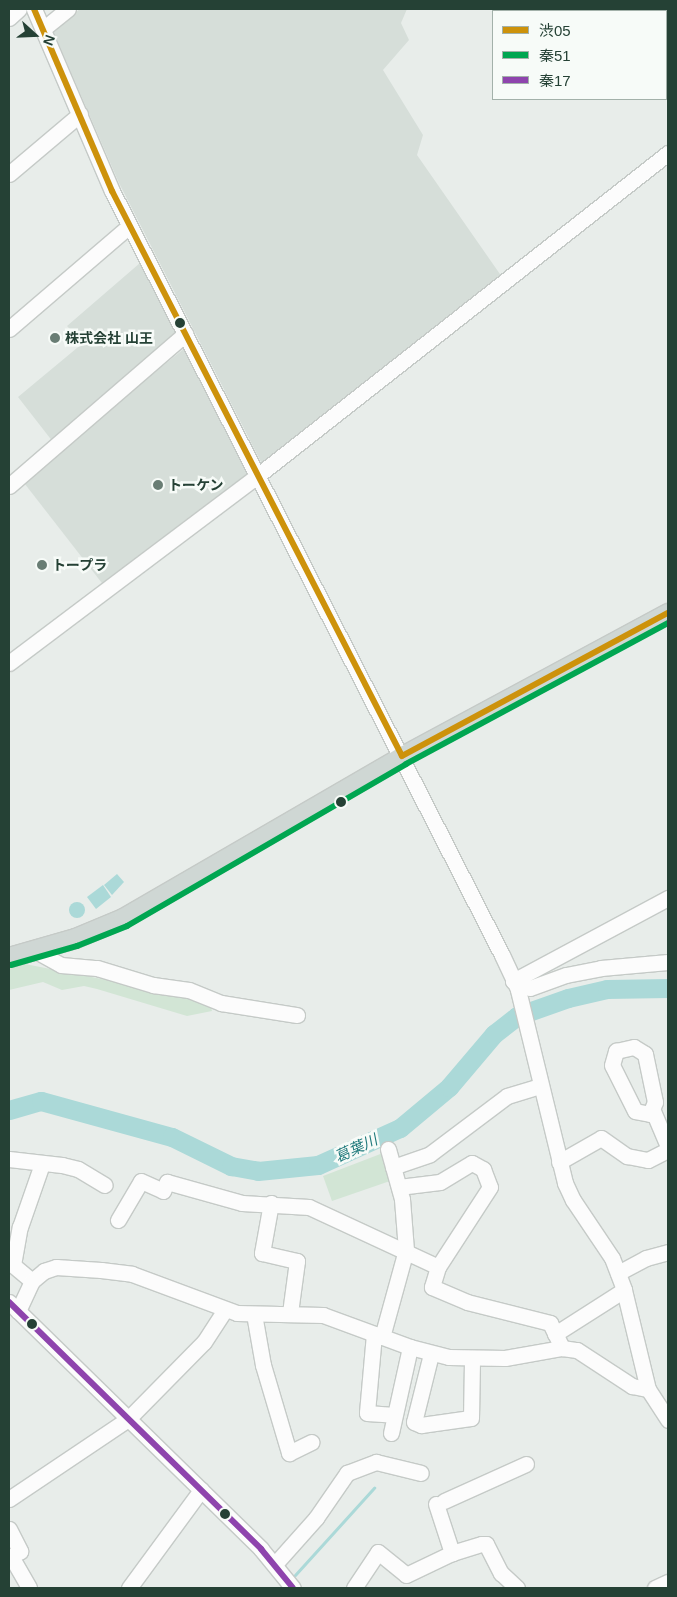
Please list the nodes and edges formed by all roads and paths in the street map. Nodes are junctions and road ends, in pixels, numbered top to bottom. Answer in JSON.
{"nodes":[{"id":1,"x":19,"y":9,"type":"edge"},
{"id":2,"x":34,"y":9,"type":"edge"},
{"id":3,"x":68,"y":9,"type":"edge"},
{"id":4,"x":9,"y":18,"type":"edge"},
{"id":5,"x":43,"y":29,"type":"junction"},
{"id":6,"x":80,"y":114,"type":"junction"},
{"id":7,"x":668,"y":153,"type":"edge"},
{"id":8,"x":9,"y":174,"type":"edge"},
{"id":9,"x":130,"y":226,"type":"junction"},
{"id":10,"x":9,"y":329,"type":"edge"},
{"id":11,"x":185,"y":334,"type":"junction"},
{"id":12,"x":257,"y":476,"type":"junction"},
{"id":13,"x":9,"y":486,"type":"edge"},
{"id":14,"x":668,"y":613,"type":"edge"},
{"id":15,"x":9,"y":664,"type":"edge"},
{"id":16,"x":402,"y":756,"type":"junction"},
{"id":17,"x":668,"y":898,"type":"edge"},
{"id":18,"x":34,"y":950,"type":"junction"},
{"id":19,"x":9,"y":957,"type":"edge"},
{"id":20,"x":668,"y":962,"type":"edge"},
{"id":21,"x":516,"y":986,"type":"junction"},
{"id":22,"x":297,"y":1015,"type":"dead end"},
{"id":23,"x":540,"y":1086,"type":"junction"},
{"id":24,"x":653,"y":1111,"type":"dead end"},
{"id":25,"x":668,"y":1146,"type":"edge"},
{"id":26,"x":388,"y":1148,"type":"dead end"},
{"id":27,"x":668,"y":1150,"type":"edge"},
{"id":28,"x":9,"y":1159,"type":"edge"},
{"id":29,"x":559,"y":1162,"type":"junction"},
{"id":30,"x":42,"y":1164,"type":"junction"},
{"id":31,"x":393,"y":1167,"type":"junction"},
{"id":32,"x":105,"y":1185,"type":"dead end"},
{"id":33,"x":399,"y":1187,"type":"junction"},
{"id":34,"x":271,"y":1203,"type":"junction"},
{"id":35,"x":118,"y":1220,"type":"dead end"},
{"id":36,"x":406,"y":1250,"type":"junction"},
{"id":37,"x":668,"y":1252,"type":"edge"},
{"id":38,"x":438,"y":1267,"type":"junction"},
{"id":39,"x":618,"y":1273,"type":"junction"},
{"id":40,"x":32,"y":1282,"type":"junction"},
{"id":41,"x":624,"y":1290,"type":"junction"},
{"id":42,"x":13,"y":1307,"type":"edge"},
{"id":43,"x":225,"y":1310,"type":"junction"},
{"id":44,"x":290,"y":1313,"type":"junction"},
{"id":45,"x":254,"y":1314,"type":"junction"},
{"id":46,"x":555,"y":1334,"type":"junction"},
{"id":47,"x":378,"y":1335,"type":"junction"},
{"id":48,"x":410,"y":1347,"type":"junction"},
{"id":49,"x":562,"y":1348,"type":"junction"},
{"id":50,"x":431,"y":1354,"type":"junction"},
{"id":51,"x":472,"y":1359,"type":"junction"},
{"id":52,"x":648,"y":1389,"type":"junction"},
{"id":53,"x":394,"y":1415,"type":"junction"},
{"id":54,"x":128,"y":1419,"type":"junction"},
{"id":55,"x":668,"y":1420,"type":"edge"},
{"id":56,"x":391,"y":1433,"type":"dead end"},
{"id":57,"x":312,"y":1442,"type":"dead end"},
{"id":58,"x":526,"y":1464,"type":"dead end"},
{"id":59,"x":421,"y":1474,"type":"dead end"},
{"id":60,"x":201,"y":1490,"type":"junction"},
{"id":61,"x":9,"y":1499,"type":"edge"},
{"id":62,"x":9,"y":1529,"type":"edge"},
{"id":63,"x":452,"y":1553,"type":"junction"},
{"id":64,"x":10,"y":1558,"type":"edge"},
{"id":65,"x":275,"y":1564,"type":"junction"},
{"id":66,"x":668,"y":1582,"type":"edge"},
{"id":67,"x":290,"y":1587,"type":"edge"},
{"id":68,"x":29,"y":1588,"type":"edge"},
{"id":69,"x":129,"y":1588,"type":"edge"},
{"id":70,"x":354,"y":1588,"type":"edge"},
{"id":71,"x":516,"y":1588,"type":"edge"},
{"id":72,"x":655,"y":1588,"type":"edge"}],
"edges":[{"from":1,"to":4,"type":"street"},
{"from":2,"to":5,"type":"street"},
{"from":3,"to":5,"type":"street"},
{"from":5,"to":6,"type":"street"},
{"from":6,"to":8,"type":"street"},
{"from":6,"to":9,"type":"street"},
{"from":7,"to":12,"type":"street"},
{"from":9,"to":10,"type":"street"},
{"from":9,"to":11,"type":"street"},
{"from":11,"to":12,"type":"street"},
{"from":11,"to":13,"type":"street"},
{"from":12,"to":15,"type":"street"},
{"from":12,"to":16,"type":"street"},
{"from":14,"to":16,"type":"main road"},
{"from":16,"to":18,"type":"main road"},
{"from":16,"to":21,"type":"street"},
{"from":17,"to":21,"type":"street"},
{"from":18,"to":19,"type":"main road"},
{"from":18,"to":22,"type":"street"},
{"from":20,"to":21,"type":"street"},
{"from":21,"to":23,"type":"street"},
{"from":23,"to":29,"type":"street"},
{"from":23,"to":31,"type":"street"},
{"from":24,"to":25,"type":"street"},
{"from":26,"to":31,"type":"street"},
{"from":27,"to":29,"type":"street"},
{"from":28,"to":30,"type":"street"},
{"from":29,"to":39,"type":"street"},
{"from":30,"to":32,"type":"street"},
{"from":30,"to":40,"type":"street"},
{"from":31,"to":33,"type":"street"},
{"from":33,"to":36,"type":"street"},
{"from":33,"to":38,"type":"street"},
{"from":34,"to":35,"type":"street"},
{"from":34,"to":36,"type":"street"},
{"from":34,"to":44,"type":"street"},
{"from":36,"to":38,"type":"street"},
{"from":36,"to":47,"type":"street"},
{"from":37,"to":39,"type":"street"},
{"from":38,"to":46,"type":"street"},
{"from":39,"to":41,"type":"street"},
{"from":40,"to":42,"type":"street"},
{"from":40,"to":43,"type":"street"},
{"from":41,"to":46,"type":"street"},
{"from":41,"to":52,"type":"street"},
{"from":42,"to":54,"type":"street"},
{"from":43,"to":45,"type":"street"},
{"from":43,"to":54,"type":"street"},
{"from":44,"to":45,"type":"street"},
{"from":44,"to":47,"type":"street"},
{"from":45,"to":57,"type":"street"},
{"from":46,"to":49,"type":"street"},
{"from":47,"to":48,"type":"street"},
{"from":47,"to":53,"type":"street"},
{"from":48,"to":50,"type":"street"},
{"from":48,"to":53,"type":"street"},
{"from":49,"to":51,"type":"street"},
{"from":49,"to":52,"type":"street"},
{"from":50,"to":51,"type":"street"},
{"from":50,"to":51,"type":"street"},
{"from":52,"to":55,"type":"street"},
{"from":53,"to":56,"type":"street"},
{"from":54,"to":60,"type":"street"},
{"from":54,"to":61,"type":"street"},
{"from":58,"to":63,"type":"street"},
{"from":59,"to":65,"type":"street"},
{"from":60,"to":65,"type":"street"},
{"from":60,"to":69,"type":"street"},
{"from":62,"to":64,"type":"street"},
{"from":63,"to":70,"type":"street"},
{"from":63,"to":71,"type":"street"},
{"from":64,"to":68,"type":"street"},
{"from":65,"to":67,"type":"street"},
{"from":66,"to":72,"type":"street"}]}
